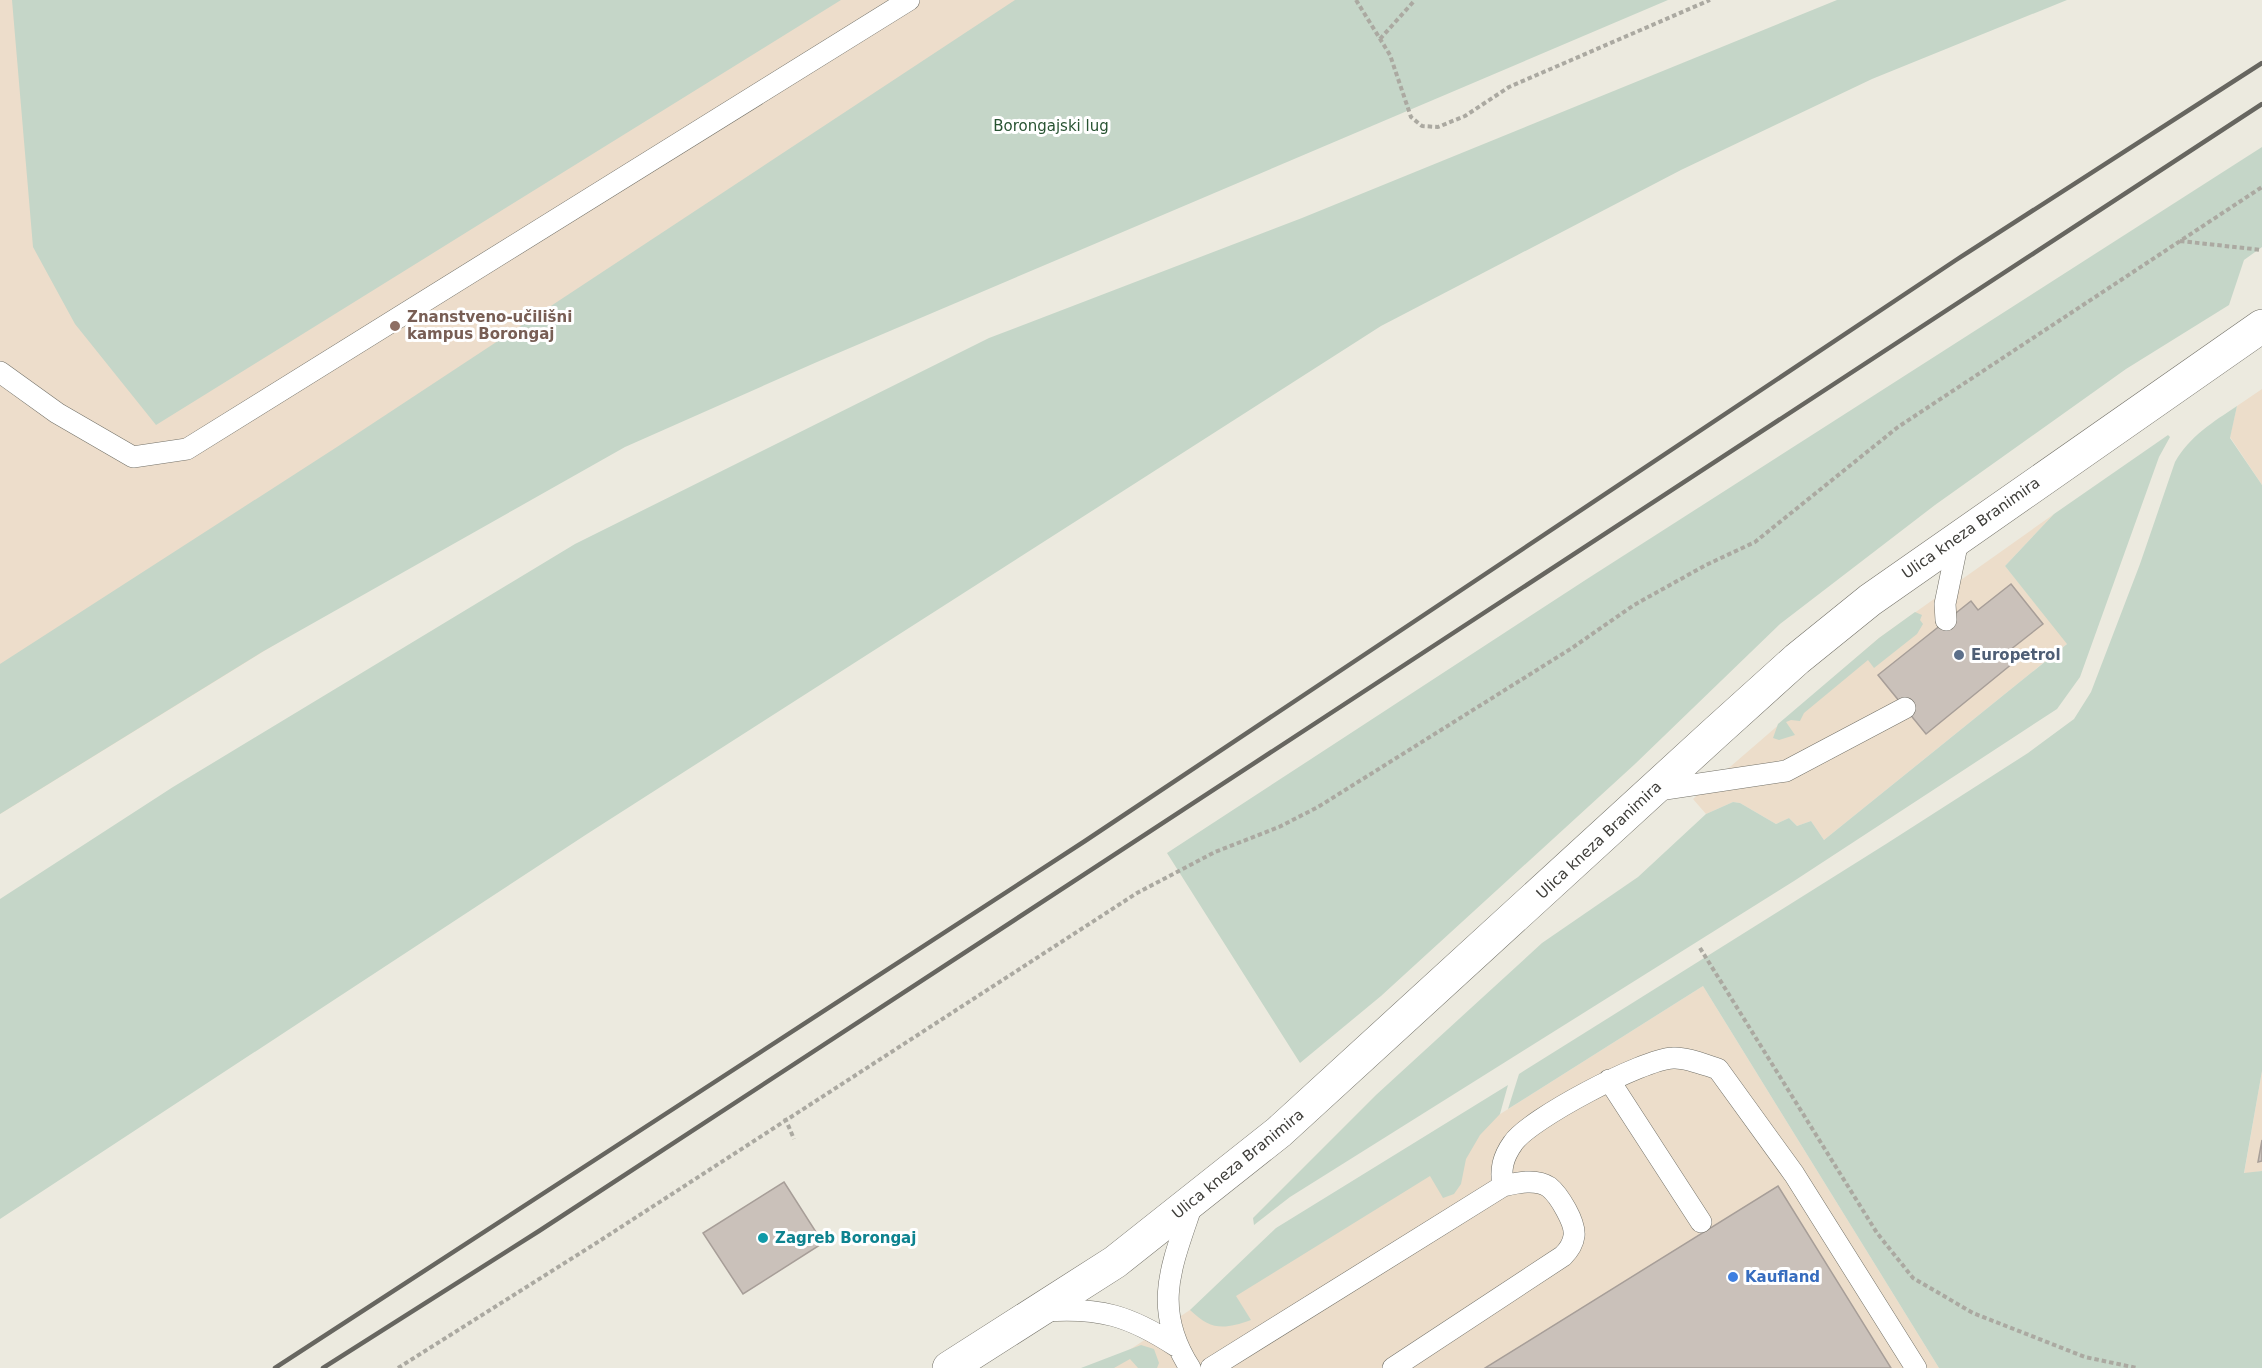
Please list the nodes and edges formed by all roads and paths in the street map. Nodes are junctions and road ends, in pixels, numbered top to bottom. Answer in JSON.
{"nodes":[{"id":1,"x":909,"y":0,"type":"edge"},
{"id":2,"x":1356,"y":0,"type":"edge"},
{"id":3,"x":1415,"y":0,"type":"edge"},
{"id":4,"x":1710,"y":0,"type":"edge"},
{"id":5,"x":1380,"y":39,"type":"junction"},
{"id":6,"x":2262,"y":187,"type":"edge"},
{"id":7,"x":2179,"y":241,"type":"junction"},
{"id":8,"x":2262,"y":250,"type":"edge"},
{"id":9,"x":2262,"y":326,"type":"edge"},
{"id":10,"x":0,"y":372,"type":"edge"},
{"id":11,"x":1959,"y":536,"type":"junction"},
{"id":12,"x":1946,"y":620,"type":"dead end"},
{"id":13,"x":1905,"y":708,"type":"dead end"},
{"id":14,"x":1652,"y":791,"type":"junction"},
{"id":15,"x":1700,"y":948,"type":"dead end"},
{"id":16,"x":1609,"y":1080,"type":"junction"},
{"id":17,"x":786,"y":1118,"type":"junction"},
{"id":18,"x":794,"y":1139,"type":"dead end"},
{"id":19,"x":1503,"y":1186,"type":"junction"},
{"id":20,"x":1193,"y":1202,"type":"junction"},
{"id":21,"x":1701,"y":1222,"type":"dead end"},
{"id":22,"x":1037,"y":1311,"type":"junction"},
{"id":23,"x":1176,"y":1346,"type":"junction"},
{"id":24,"x":398,"y":1368,"type":"edge"},
{"id":25,"x":949,"y":1368,"type":"edge"},
{"id":26,"x":1190,"y":1368,"type":"edge"},
{"id":27,"x":1211,"y":1368,"type":"edge"},
{"id":28,"x":1393,"y":1368,"type":"edge"},
{"id":29,"x":1916,"y":1368,"type":"edge"},
{"id":30,"x":2137,"y":1368,"type":"edge"}],
"edges":[{"from":1,"to":10,"type":"lane"},
{"from":2,"to":5,"type":"path"},
{"from":3,"to":5,"type":"path"},
{"from":4,"to":5,"type":"path"},
{"from":6,"to":7,"type":"path"},
{"from":7,"to":8,"type":"path"},
{"from":7,"to":17,"type":"path"},
{"from":9,"to":11,"type":"main road","name":"Ulica kneza Branimira"},
{"from":11,"to":12,"type":"lane"},
{"from":11,"to":14,"type":"main road","name":"Ulica kneza Branimira"},
{"from":13,"to":14,"type":"lane"},
{"from":14,"to":20,"type":"main road","name":"Ulica kneza Branimira"},
{"from":15,"to":30,"type":"path"},
{"from":16,"to":19,"type":"lane"},
{"from":16,"to":21,"type":"lane"},
{"from":16,"to":29,"type":"lane"},
{"from":17,"to":18,"type":"path"},
{"from":17,"to":24,"type":"path"},
{"from":19,"to":27,"type":"lane"},
{"from":19,"to":28,"type":"lane"},
{"from":20,"to":22,"type":"main road","name":"Ulica kneza Branimira"},
{"from":20,"to":23,"type":"lane"},
{"from":22,"to":23,"type":"lane"},
{"from":22,"to":25,"type":"main road","name":"Ulica kneza Branimira"},
{"from":23,"to":26,"type":"lane"}]}
